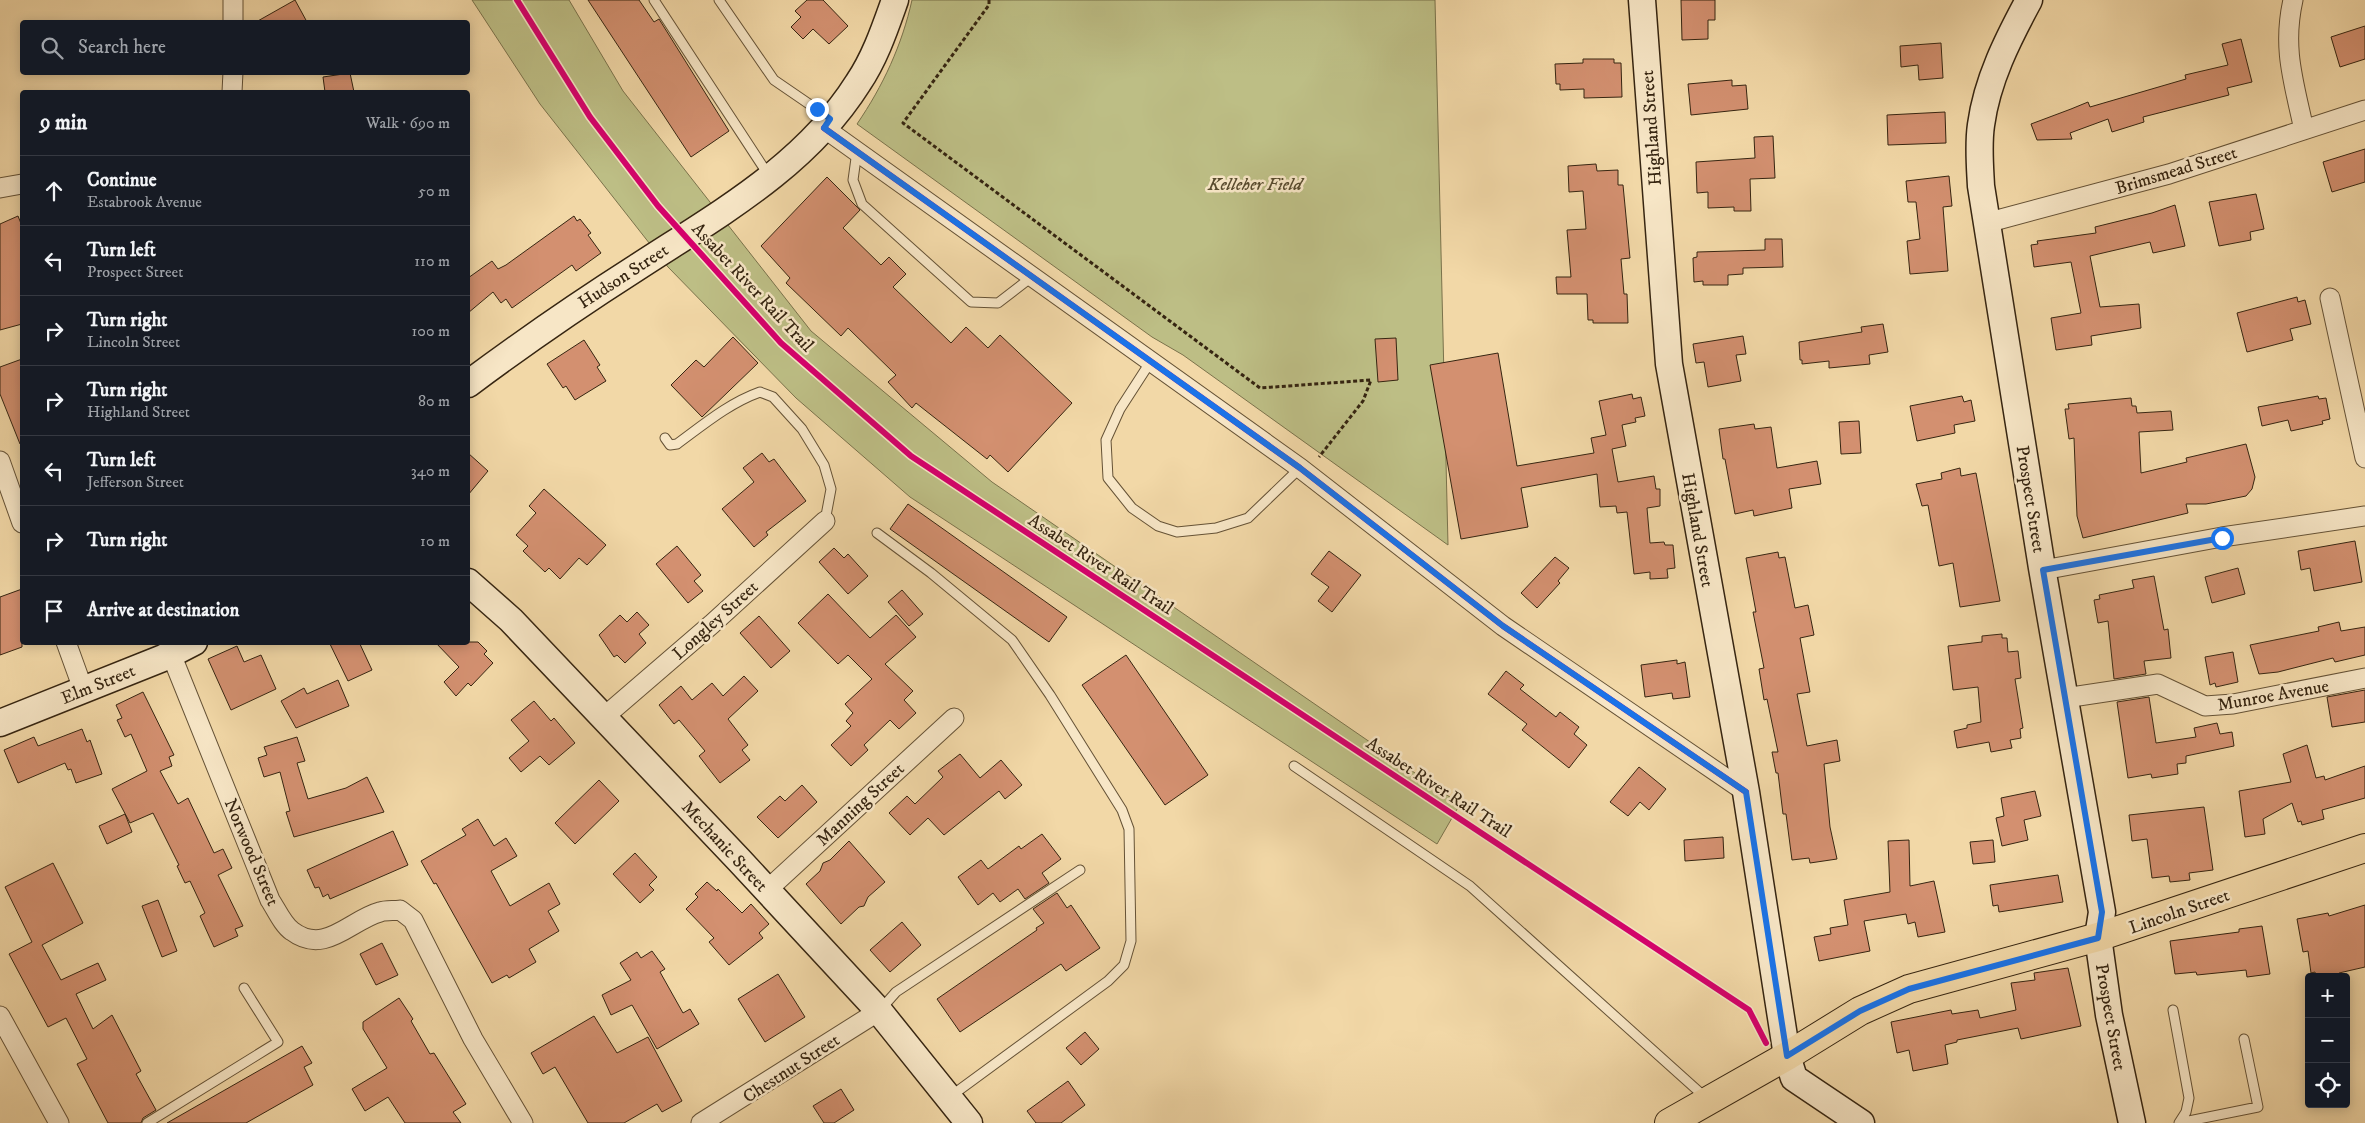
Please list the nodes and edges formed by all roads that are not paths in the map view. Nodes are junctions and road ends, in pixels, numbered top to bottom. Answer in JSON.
{"nodes":[{"id":1,"x":233,"y":0,"type":"edge"},
{"id":2,"x":654,"y":0,"type":"edge"},
{"id":3,"x":719,"y":0,"type":"edge"},
{"id":4,"x":895,"y":0,"type":"edge"},
{"id":5,"x":1642,"y":0,"type":"edge"},
{"id":6,"x":2029,"y":0,"type":"edge"},
{"id":7,"x":2292,"y":0,"type":"edge"},
{"id":8,"x":233,"y":20,"type":"edge"},
{"id":9,"x":233,"y":75,"type":"edge"},
{"id":10,"x":232,"y":90,"type":"edge"},
{"id":11,"x":2365,"y":110,"type":"edge"},
{"id":12,"x":827,"y":123,"type":"junction"},
{"id":13,"x":2304,"y":130,"type":"junction"},
{"id":14,"x":857,"y":151,"type":"junction"},
{"id":15,"x":770,"y":178,"type":"junction"},
{"id":16,"x":20,"y":184,"type":"edge"},
{"id":17,"x":0,"y":188,"type":"edge"},
{"id":18,"x":1986,"y":223,"type":"junction"},
{"id":19,"x":1033,"y":276,"type":"junction"},
{"id":20,"x":2330,"y":298,"type":"dead end"},
{"id":21,"x":1152,"y":360,"type":"junction"},
{"id":22,"x":470,"y":383,"type":"edge"},
{"id":23,"x":665,"y":438,"type":"dead end"},
{"id":24,"x":2364,"y":445,"type":"edge"},
{"id":25,"x":0,"y":462,"type":"edge"},
{"id":26,"x":1303,"y":471,"type":"junction"},
{"id":27,"x":2365,"y":516,"type":"edge"},
{"id":28,"x":20,"y":517,"type":"edge"},
{"id":29,"x":824,"y":521,"type":"joint"},
{"id":30,"x":877,"y":533,"type":"dead end"},
{"id":31,"x":2043,"y":570,"type":"junction"},
{"id":32,"x":470,"y":585,"type":"edge"},
{"id":33,"x":67,"y":645,"type":"edge"},
{"id":34,"x":188,"y":645,"type":"edge"},
{"id":35,"x":171,"y":654,"type":"junction"},
{"id":36,"x":2365,"y":678,"type":"edge"},
{"id":37,"x":83,"y":690,"type":"junction"},
{"id":38,"x":2065,"y":698,"type":"junction"},
{"id":39,"x":604,"y":717,"type":"junction"},
{"id":40,"x":954,"y":718,"type":"dead end"},
{"id":41,"x":0,"y":723,"type":"edge"},
{"id":42,"x":1294,"y":766,"type":"dead end"},
{"id":43,"x":1746,"y":792,"type":"junction"},
{"id":44,"x":2365,"y":848,"type":"edge"},
{"id":45,"x":1080,"y":870,"type":"dead end"},
{"id":46,"x":766,"y":891,"type":"junction"},
{"id":47,"x":2098,"y":938,"type":"junction"},
{"id":48,"x":244,"y":988,"type":"dead end"},
{"id":49,"x":2173,"y":1010,"type":"dead end"},
{"id":50,"x":879,"y":1011,"type":"junction"},
{"id":51,"x":0,"y":1016,"type":"edge"},
{"id":52,"x":2244,"y":1039,"type":"dead end"},
{"id":53,"x":1787,"y":1056,"type":"junction"},
{"id":54,"x":948,"y":1098,"type":"junction"},
{"id":55,"x":1708,"y":1100,"type":"junction"},
{"id":56,"x":59,"y":1123,"type":"edge"},
{"id":57,"x":146,"y":1123,"type":"edge"},
{"id":58,"x":523,"y":1123,"type":"edge"},
{"id":59,"x":701,"y":1123,"type":"edge"},
{"id":60,"x":969,"y":1123,"type":"edge"},
{"id":61,"x":1669,"y":1123,"type":"edge"},
{"id":62,"x":1860,"y":1123,"type":"edge"},
{"id":63,"x":2132,"y":1123,"type":"edge"},
{"id":64,"x":2179,"y":1123,"type":"edge"}],
"edges":[{"from":1,"to":8,"type":"street"},
{"from":2,"to":15,"type":"lane"},
{"from":3,"to":12,"type":"lane"},
{"from":4,"to":12,"type":"street","name":"Hudson Street"},
{"from":5,"to":43,"type":"street","name":"Highland Street"},
{"from":6,"to":18,"type":"street","name":"Prospect Street"},
{"from":7,"to":13,"type":"street"},
{"from":9,"to":10,"type":"street"},
{"from":11,"to":13,"type":"street","name":"Brimsmead Street"},
{"from":12,"to":14,"type":"street"},
{"from":12,"to":15,"type":"street","name":"Hudson Street"},
{"from":13,"to":18,"type":"street","name":"Brimsmead Street"},
{"from":14,"to":19,"type":"street"},
{"from":14,"to":19,"type":"lane"},
{"from":15,"to":22,"type":"street","name":"Hudson Street"},
{"from":16,"to":17,"type":"street"},
{"from":18,"to":31,"type":"street","name":"Prospect Street"},
{"from":19,"to":21,"type":"street"},
{"from":20,"to":24,"type":"street"},
{"from":21,"to":26,"type":"street"},
{"from":21,"to":26,"type":"lane"},
{"from":23,"to":29,"type":"lane"},
{"from":25,"to":28,"type":"street"},
{"from":26,"to":43,"type":"street"},
{"from":27,"to":31,"type":"street"},
{"from":29,"to":39,"type":"street","name":"Longley Street"},
{"from":30,"to":54,"type":"lane"},
{"from":31,"to":38,"type":"street","name":"Prospect Street"},
{"from":32,"to":39,"type":"street","name":"Mechanic Street"},
{"from":33,"to":37,"type":"street"},
{"from":34,"to":35,"type":"street","name":"Elm Street"},
{"from":35,"to":37,"type":"street","name":"Elm Street"},
{"from":35,"to":58,"type":"street","name":"Norwood Street"},
{"from":36,"to":38,"type":"street","name":"Munroe Avenue"},
{"from":37,"to":41,"type":"street","name":"Elm Street"},
{"from":38,"to":47,"type":"street","name":"Prospect Street"},
{"from":39,"to":46,"type":"street","name":"Mechanic Street"},
{"from":40,"to":46,"type":"street","name":"Manning Street"},
{"from":42,"to":55,"type":"lane"},
{"from":43,"to":53,"type":"street","name":"Highland Street"},
{"from":44,"to":47,"type":"main road","name":"Lincoln Street"},
{"from":45,"to":50,"type":"lane"},
{"from":46,"to":50,"type":"street","name":"Mechanic Street"},
{"from":47,"to":53,"type":"main road","name":"Lincoln Street"},
{"from":47,"to":63,"type":"street","name":"Prospect Street"},
{"from":48,"to":57,"type":"lane"},
{"from":49,"to":64,"type":"lane"},
{"from":50,"to":54,"type":"street","name":"Mechanic Street"},
{"from":50,"to":59,"type":"street","name":"Chestnut Street"},
{"from":51,"to":56,"type":"street"},
{"from":52,"to":64,"type":"lane"},
{"from":53,"to":55,"type":"main road","name":"Lincoln Street"},
{"from":53,"to":62,"type":"street","name":"Highland Street"},
{"from":54,"to":60,"type":"street","name":"Mechanic Street"},
{"from":55,"to":61,"type":"main road","name":"Lincoln Street"}]}
